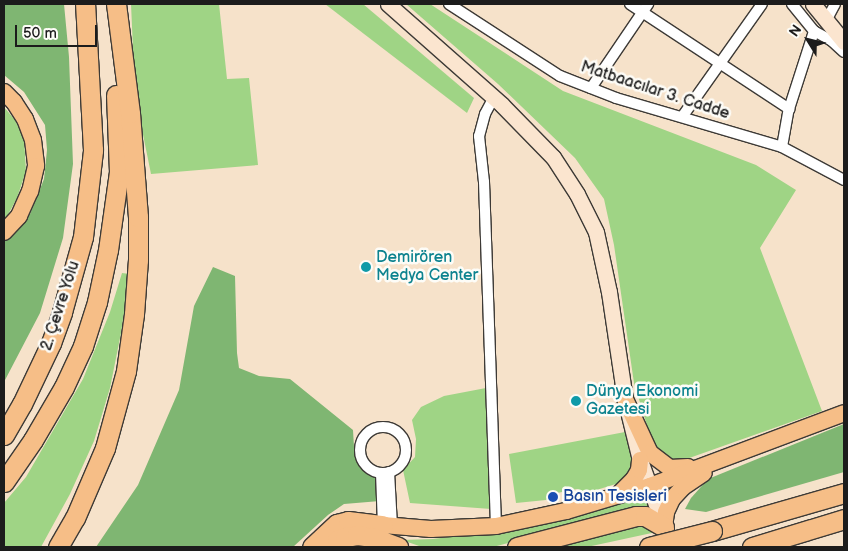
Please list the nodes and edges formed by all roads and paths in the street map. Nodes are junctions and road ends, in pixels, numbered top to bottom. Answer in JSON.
{"nodes":[{"id":1,"x":85,"y":4,"type":"edge"},
{"id":2,"x":114,"y":4,"type":"edge"},
{"id":3,"x":388,"y":4,"type":"edge"},
{"id":4,"x":449,"y":4,"type":"edge"},
{"id":5,"x":630,"y":4,"type":"edge"},
{"id":6,"x":762,"y":4,"type":"edge"},
{"id":7,"x":792,"y":4,"type":"edge"},
{"id":8,"x":813,"y":4,"type":"edge"},
{"id":9,"x":835,"y":4,"type":"edge"},
{"id":10,"x":646,"y":8,"type":"edge"},
{"id":11,"x":826,"y":21,"type":"junction"},
{"id":12,"x":814,"y":31,"type":"junction"},
{"id":13,"x":844,"y":42,"type":"edge"},
{"id":14,"x":844,"y":52,"type":"edge"},
{"id":15,"x":720,"y":64,"type":"junction"},
{"id":16,"x":591,"y":88,"type":"junction"},
{"id":17,"x":4,"y":92,"type":"edge"},
{"id":18,"x":122,"y":94,"type":"junction"},
{"id":19,"x":494,"y":97,"type":"junction"},
{"id":20,"x":789,"y":110,"type":"junction"},
{"id":21,"x":682,"y":117,"type":"junction"},
{"id":22,"x":782,"y":147,"type":"junction"},
{"id":23,"x":844,"y":180,"type":"edge"},
{"id":24,"x":4,"y":232,"type":"edge"},
{"id":25,"x":50,"y":343,"type":"junction"},
{"id":26,"x":625,"y":399,"type":"junction"},
{"id":27,"x":4,"y":410,"type":"edge"},
{"id":28,"x":844,"y":413,"type":"edge"},
{"id":29,"x":4,"y":435,"type":"edge"},
{"id":30,"x":729,"y":458,"type":"junction"},
{"id":31,"x":640,"y":460,"type":"junction"},
{"id":32,"x":708,"y":464,"type":"junction"},
{"id":33,"x":385,"y":472,"type":"junction"},
{"id":34,"x":4,"y":482,"type":"edge"},
{"id":35,"x":650,"y":486,"type":"junction"},
{"id":36,"x":844,"y":493,"type":"edge"},
{"id":37,"x":617,"y":496,"type":"junction"},
{"id":38,"x":844,"y":519,"type":"edge"},
{"id":39,"x":388,"y":526,"type":"junction"},
{"id":40,"x":496,"y":526,"type":"junction"},
{"id":41,"x":664,"y":527,"type":"junction"},
{"id":42,"x":58,"y":547,"type":"edge"},
{"id":43,"x":312,"y":547,"type":"edge"},
{"id":44,"x":332,"y":547,"type":"edge"},
{"id":45,"x":398,"y":547,"type":"edge"},
{"id":46,"x":517,"y":547,"type":"edge"},
{"id":47,"x":649,"y":547,"type":"edge"},
{"id":48,"x":671,"y":547,"type":"edge"},
{"id":49,"x":752,"y":547,"type":"edge"}],
"edges":[{"from":1,"to":25,"type":"highway","name":"2. Çevre Yolu"},
{"from":2,"to":18,"type":"highway"},
{"from":3,"to":19,"type":"main road"},
{"from":4,"to":16,"type":"street","name":"Matbaacılar 3. Cadde"},
{"from":5,"to":10,"type":"street"},
{"from":6,"to":15,"type":"street"},
{"from":7,"to":12,"type":"street"},
{"from":8,"to":11,"type":"main road"},
{"from":9,"to":11,"type":"street"},
{"from":10,"to":15,"type":"street"},
{"from":10,"to":16,"type":"street"},
{"from":11,"to":13,"type":"main road"},
{"from":12,"to":14,"type":"street"},
{"from":12,"to":20,"type":"street"},
{"from":15,"to":20,"type":"street"},
{"from":15,"to":21,"type":"street"},
{"from":16,"to":21,"type":"street","name":"Matbaacılar 3. Cadde"},
{"from":17,"to":24,"type":"main road"},
{"from":18,"to":34,"type":"highway","name":"2. Çevre Yolu"},
{"from":18,"to":42,"type":"highway"},
{"from":19,"to":26,"type":"main road"},
{"from":19,"to":40,"type":"street"},
{"from":20,"to":22,"type":"street"},
{"from":21,"to":22,"type":"street","name":"Matbaacılar 3. Cadde"},
{"from":22,"to":23,"type":"street","name":"Matbaacılar 3. Cadde"},
{"from":25,"to":27,"type":"highway"},
{"from":25,"to":29,"type":"highway","name":"2. Çevre Yolu"},
{"from":26,"to":31,"type":"main road"},
{"from":26,"to":32,"type":"main road"},
{"from":28,"to":30,"type":"main road"},
{"from":30,"to":32,"type":"main road"},
{"from":30,"to":41,"type":"main road"},
{"from":31,"to":35,"type":"main road"},
{"from":31,"to":37,"type":"main road"},
{"from":32,"to":35,"type":"main road"},
{"from":33,"to":33,"type":"street"},
{"from":33,"to":39,"type":"street"},
{"from":35,"to":37,"type":"main road"},
{"from":35,"to":41,"type":"main road"},
{"from":36,"to":47,"type":"highway","bridge":true},
{"from":37,"to":40,"type":"main road"},
{"from":38,"to":49,"type":"highway"},
{"from":39,"to":40,"type":"main road"},
{"from":39,"to":43,"type":"highway"},
{"from":41,"to":46,"type":"highway"},
{"from":41,"to":48,"type":"main road"},
{"from":44,"to":45,"type":"highway"}]}
